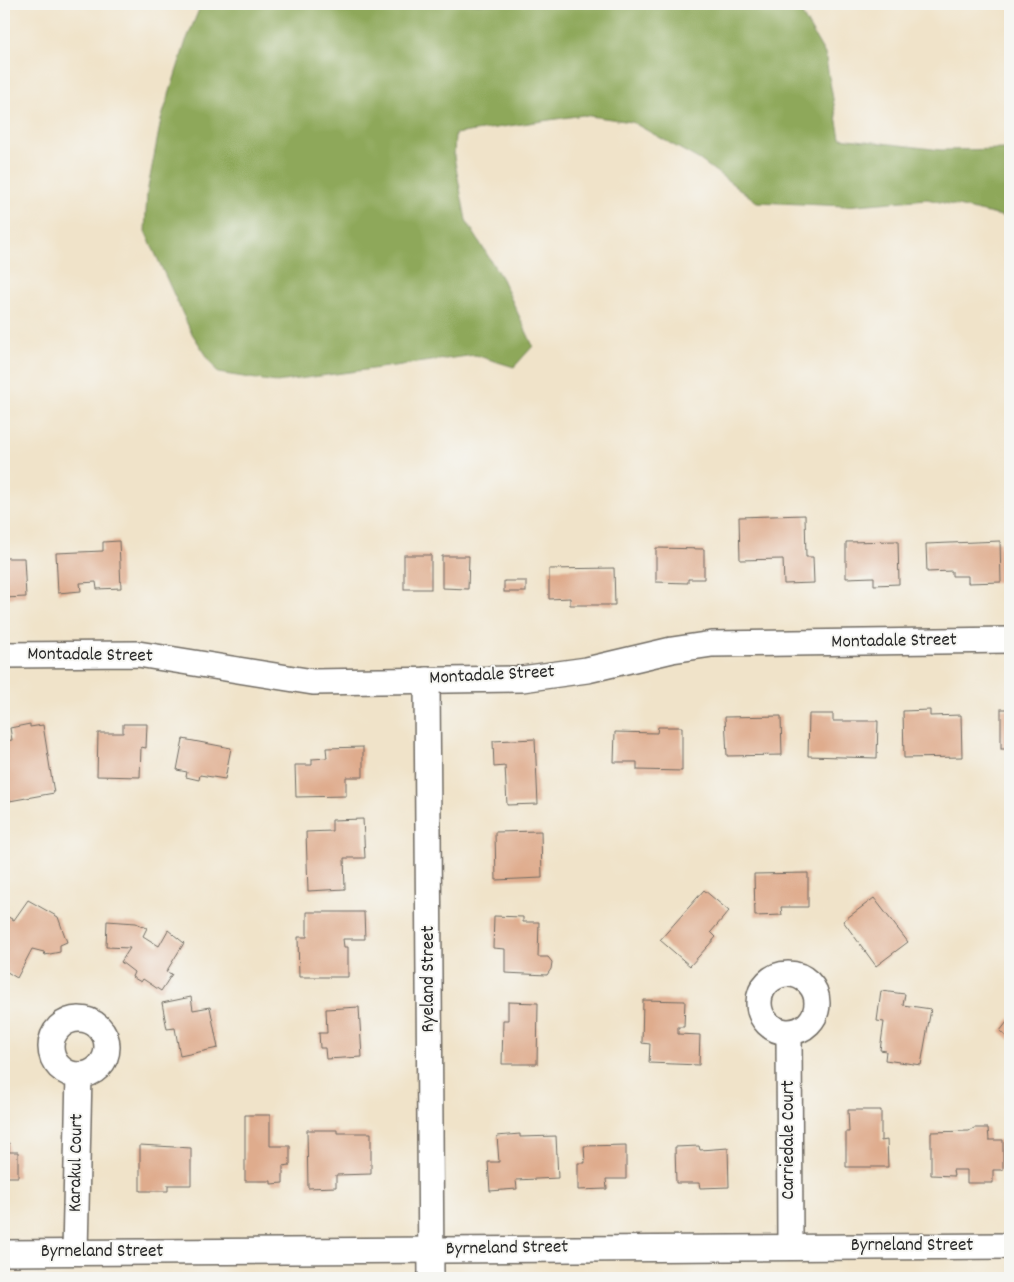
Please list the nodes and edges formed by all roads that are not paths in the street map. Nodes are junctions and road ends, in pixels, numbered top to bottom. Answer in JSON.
{"nodes":[{"id":1,"x":1010,"y":640,"type":"edge"},
{"id":2,"x":4,"y":655,"type":"edge"},
{"id":3,"x":427,"y":680,"type":"junction"},
{"id":4,"x":789,"y":1033,"type":"dead end"},
{"id":5,"x":79,"y":1074,"type":"dead end"},
{"id":6,"x":1010,"y":1246,"type":"edge"},
{"id":7,"x":790,"y":1247,"type":"junction"},
{"id":8,"x":430,"y":1250,"type":"junction"},
{"id":9,"x":75,"y":1252,"type":"junction"},
{"id":10,"x":4,"y":1253,"type":"edge"},
{"id":11,"x":431,"y":1278,"type":"edge"}],
"edges":[{"from":1,"to":3,"type":"street","name":"Montadale Street"},
{"from":2,"to":3,"type":"street","name":"Montadale Street"},
{"from":3,"to":8,"type":"street","name":"Ryeland Street"},
{"from":4,"to":7,"type":"street","name":"Carriedale Court"},
{"from":5,"to":9,"type":"street","name":"Karakul Court"},
{"from":6,"to":7,"type":"street","name":"Byrneland Street"},
{"from":7,"to":8,"type":"street","name":"Byrneland Street"},
{"from":8,"to":9,"type":"street","name":"Byrneland Street"},
{"from":8,"to":11,"type":"street","name":"Ryeland Street"},
{"from":9,"to":10,"type":"street","name":"Byrneland Street"}]}
